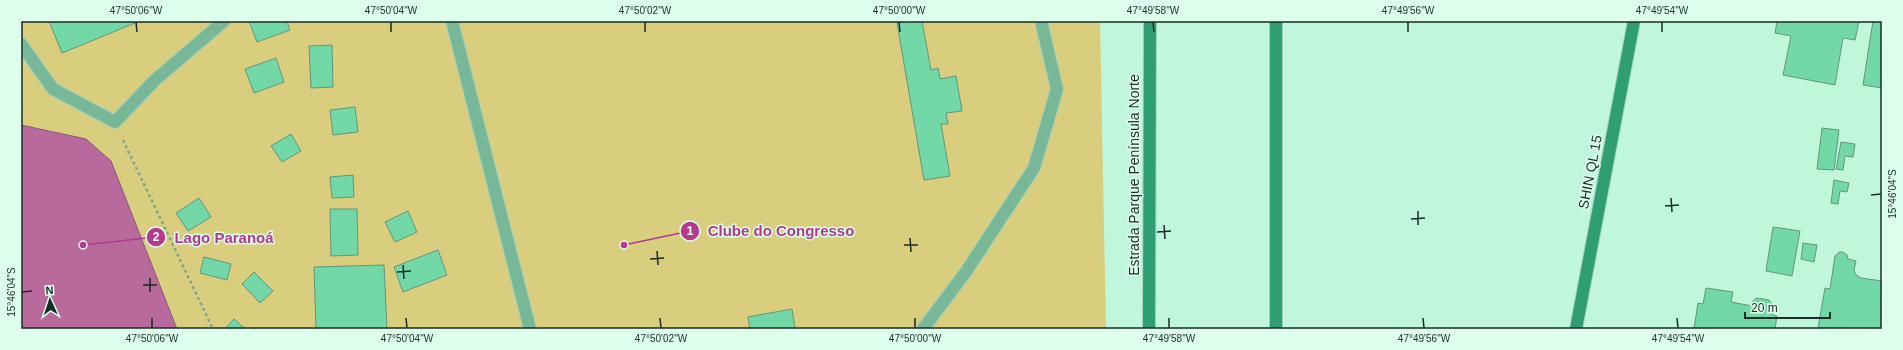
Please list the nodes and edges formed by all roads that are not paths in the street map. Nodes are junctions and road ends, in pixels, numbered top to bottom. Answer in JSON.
{"nodes":[{"id":1,"x":224,"y":21,"type":"edge"},
{"id":2,"x":452,"y":21,"type":"edge"},
{"id":3,"x":1041,"y":21,"type":"edge"},
{"id":4,"x":1150,"y":21,"type":"edge"},
{"id":5,"x":1276,"y":21,"type":"edge"},
{"id":6,"x":1634,"y":21,"type":"edge"},
{"id":7,"x":21,"y":44,"type":"edge"},
{"id":8,"x":530,"y":329,"type":"edge"},
{"id":9,"x":923,"y":329,"type":"edge"},
{"id":10,"x":1149,"y":329,"type":"edge"},
{"id":11,"x":1276,"y":329,"type":"edge"},
{"id":12,"x":1576,"y":329,"type":"edge"}],
"edges":[{"from":1,"to":7,"type":"lane"},
{"from":2,"to":8,"type":"lane"},
{"from":3,"to":9,"type":"lane"},
{"from":4,"to":10,"type":"main road","name":"Estrada Parque Península Norte"},
{"from":5,"to":11,"type":"main road"},
{"from":6,"to":12,"type":"main road","name":"SHIN QL 15"}]}
